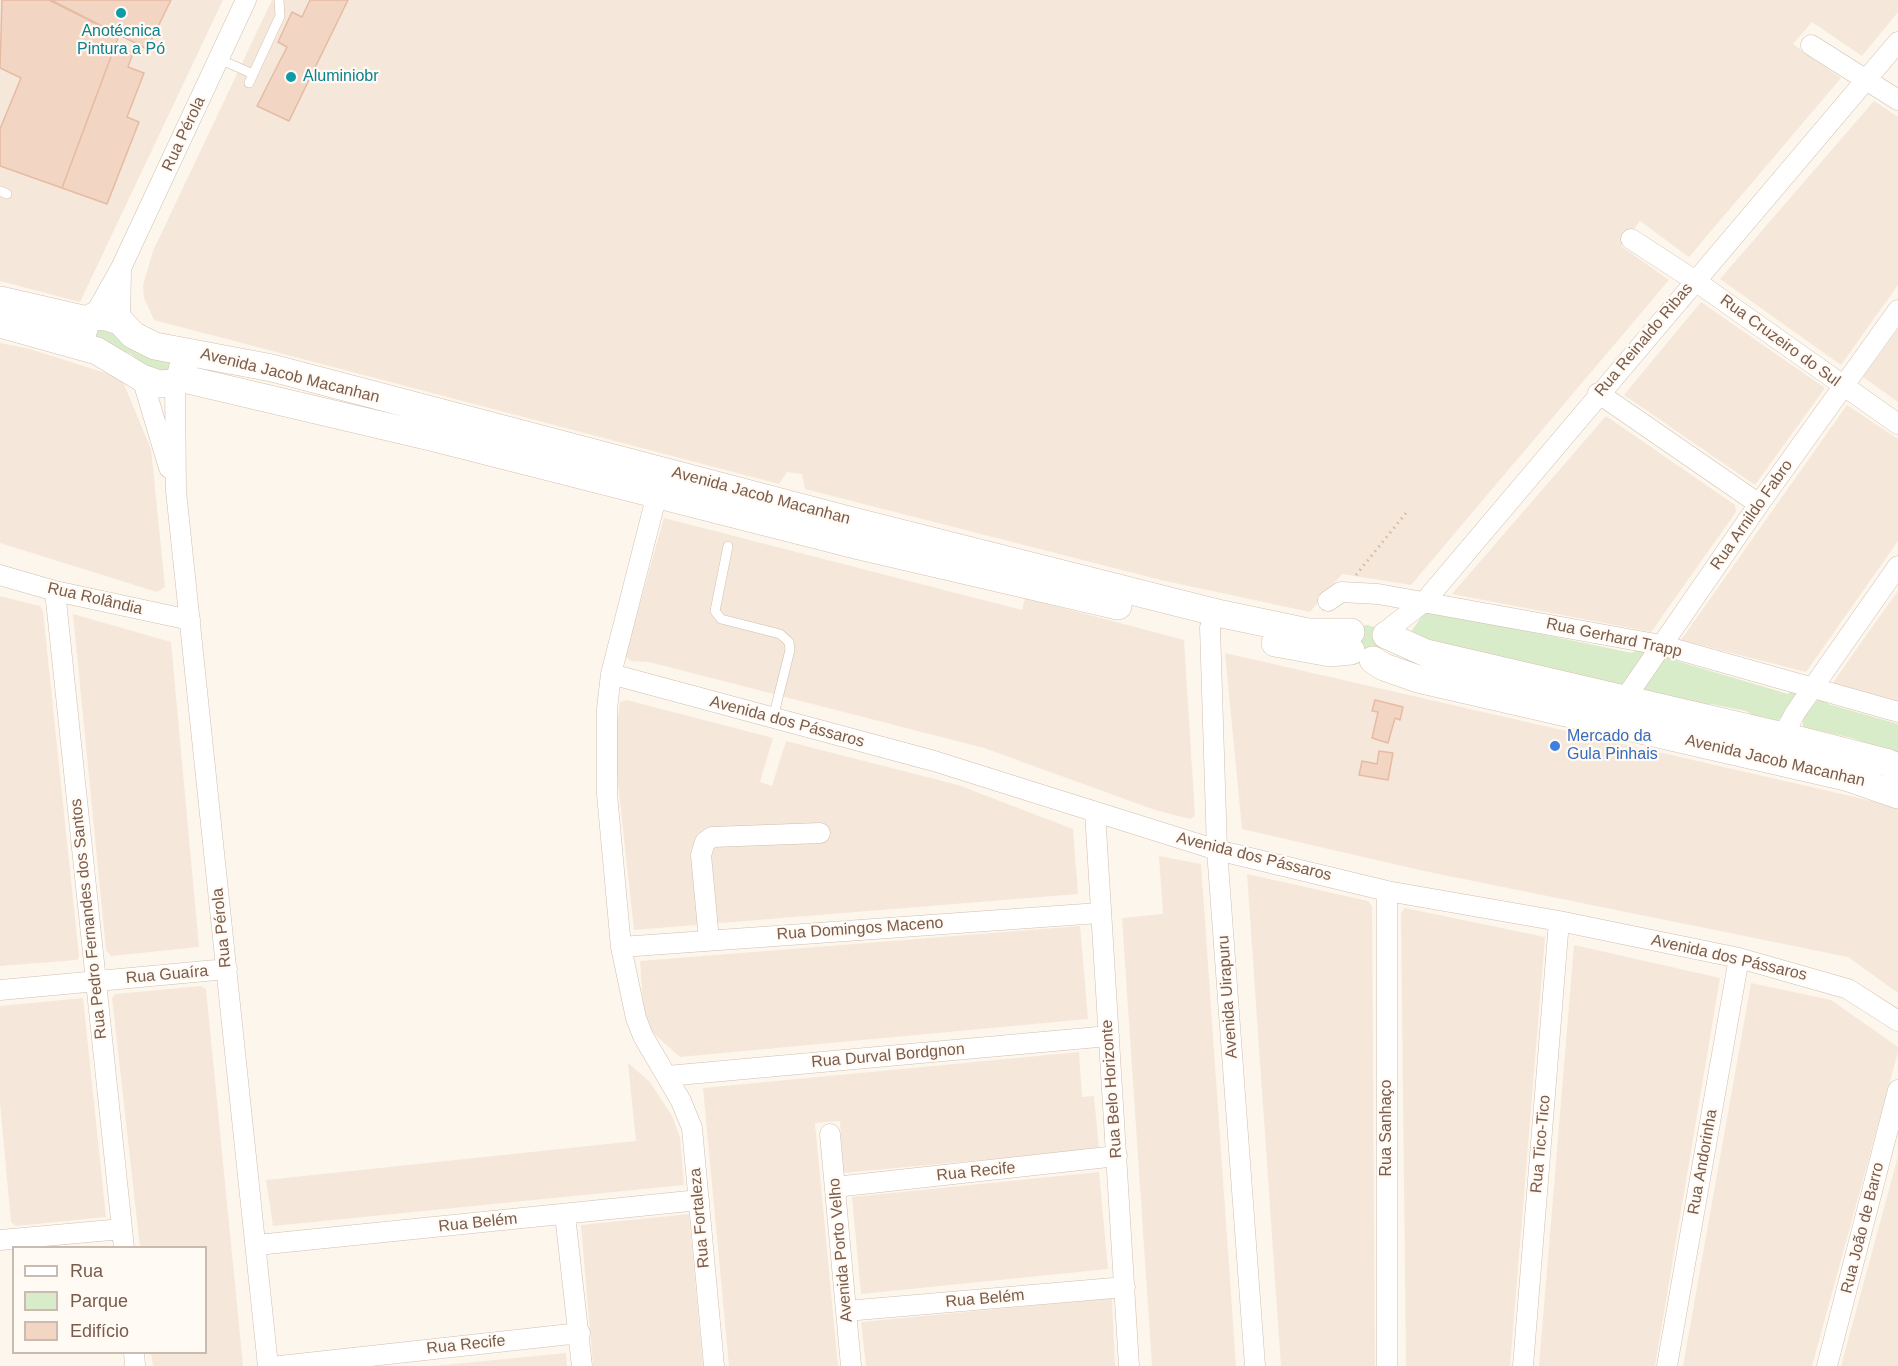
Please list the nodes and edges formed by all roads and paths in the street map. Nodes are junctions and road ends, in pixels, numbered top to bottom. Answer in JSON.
{"nodes":[{"id":1,"x":246,"y":0,"type":"edge"},
{"id":2,"x":279,"y":0,"type":"edge"},
{"id":3,"x":1898,"y":42,"type":"edge"},
{"id":4,"x":1811,"y":45,"type":"dead end"},
{"id":5,"x":219,"y":59,"type":"junction"},
{"id":6,"x":1867,"y":79,"type":"junction"},
{"id":7,"x":1898,"y":100,"type":"edge"},
{"id":8,"x":1631,"y":239,"type":"dead end"},
{"id":9,"x":121,"y":268,"type":"junction"},
{"id":10,"x":1694,"y":280,"type":"junction"},
{"id":11,"x":0,"y":300,"type":"edge"},
{"id":12,"x":1898,"y":310,"type":"edge"},
{"id":13,"x":90,"y":318,"type":"junction"},
{"id":14,"x":120,"y":321,"type":"junction"},
{"id":15,"x":0,"y":324,"type":"edge"},
{"id":16,"x":87,"y":347,"type":"junction"},
{"id":17,"x":172,"y":348,"type":"junction"},
{"id":18,"x":142,"y":378,"type":"junction"},
{"id":19,"x":178,"y":380,"type":"junction"},
{"id":20,"x":1843,"y":387,"type":"junction"},
{"id":21,"x":1599,"y":393,"type":"junction"},
{"id":22,"x":1898,"y":424,"type":"edge"},
{"id":23,"x":176,"y":491,"type":"junction"},
{"id":24,"x":657,"y":494,"type":"junction"},
{"id":25,"x":1759,"y":504,"type":"junction"},
{"id":26,"x":1406,"y":513,"type":"dead end"},
{"id":27,"x":728,"y":546,"type":"dead end"},
{"id":28,"x":1898,"y":566,"type":"edge"},
{"id":29,"x":0,"y":575,"type":"edge"},
{"id":30,"x":54,"y":591,"type":"junction"},
{"id":31,"x":1334,"y":597,"type":"joint"},
{"id":32,"x":1425,"y":601,"type":"junction"},
{"id":33,"x":190,"y":620,"type":"junction"},
{"id":34,"x":1210,"y":627,"type":"junction"},
{"id":35,"x":1385,"y":633,"type":"junction"},
{"id":36,"x":1661,"y":645,"type":"junction"},
{"id":37,"x":1358,"y":648,"type":"junction"},
{"id":38,"x":611,"y":674,"type":"junction"},
{"id":39,"x":1813,"y":688,"type":"junction"},
{"id":40,"x":1621,"y":712,"type":"junction"},
{"id":41,"x":1898,"y":712,"type":"edge"},
{"id":42,"x":773,"y":718,"type":"junction"},
{"id":43,"x":1783,"y":736,"type":"junction"},
{"id":44,"x":1898,"y":767,"type":"edge"},
{"id":45,"x":1898,"y":795,"type":"edge"},
{"id":46,"x":1095,"y":812,"type":"junction"},
{"id":47,"x":820,"y":832,"type":"dead end"},
{"id":48,"x":1217,"y":850,"type":"junction"},
{"id":49,"x":1387,"y":891,"type":"junction"},
{"id":50,"x":1100,"y":912,"type":"junction"},
{"id":51,"x":1558,"y":921,"type":"junction"},
{"id":52,"x":709,"y":940,"type":"junction"},
{"id":53,"x":621,"y":947,"type":"junction"},
{"id":54,"x":1739,"y":958,"type":"junction"},
{"id":55,"x":227,"y":969,"type":"junction"},
{"id":56,"x":95,"y":982,"type":"junction"},
{"id":57,"x":0,"y":990,"type":"edge"},
{"id":58,"x":1898,"y":1021,"type":"edge"},
{"id":59,"x":1109,"y":1036,"type":"junction"},
{"id":60,"x":667,"y":1076,"type":"junction"},
{"id":61,"x":1898,"y":1090,"type":"edge"},
{"id":62,"x":830,"y":1134,"type":"dead end"},
{"id":63,"x":1117,"y":1156,"type":"junction"},
{"id":64,"x":835,"y":1187,"type":"junction"},
{"id":65,"x":699,"y":1200,"type":"junction"},
{"id":66,"x":565,"y":1215,"type":"junction"},
{"id":67,"x":0,"y":1235,"type":"edge"},
{"id":68,"x":123,"y":1238,"type":"edge"},
{"id":69,"x":0,"y":1240,"type":"edge"},
{"id":70,"x":257,"y":1245,"type":"junction"},
{"id":71,"x":1125,"y":1287,"type":"junction"},
{"id":72,"x":846,"y":1311,"type":"junction"},
{"id":73,"x":580,"y":1333,"type":"junction"},
{"id":74,"x":268,"y":1366,"type":"edge"},
{"id":75,"x":280,"y":1366,"type":"edge"},
{"id":76,"x":582,"y":1366,"type":"edge"},
{"id":77,"x":714,"y":1366,"type":"edge"},
{"id":78,"x":851,"y":1366,"type":"edge"},
{"id":79,"x":1129,"y":1366,"type":"edge"},
{"id":80,"x":1255,"y":1366,"type":"edge"},
{"id":81,"x":1387,"y":1366,"type":"edge"},
{"id":82,"x":1523,"y":1366,"type":"edge"},
{"id":83,"x":1667,"y":1366,"type":"edge"},
{"id":84,"x":1827,"y":1366,"type":"edge"}],
"edges":[{"from":1,"to":5,"type":"street","name":"Rua Pérola"},
{"from":2,"to":5,"type":"lane"},
{"from":3,"to":6,"type":"street","name":"Rua Reinaldo Ribas"},
{"from":4,"to":6,"type":"street"},
{"from":5,"to":9,"type":"street","name":"Rua Pérola"},
{"from":6,"to":7,"type":"street"},
{"from":6,"to":10,"type":"street","name":"Rua Reinaldo Ribas"},
{"from":8,"to":10,"type":"street","name":"Rua Cruzeiro do Sul"},
{"from":9,"to":13,"type":"street","name":"Rua Pérola"},
{"from":9,"to":14,"type":"street","name":"Rua Pérola"},
{"from":10,"to":20,"type":"street","name":"Rua Cruzeiro do Sul"},
{"from":10,"to":21,"type":"street","name":"Rua Reinaldo Ribas"},
{"from":11,"to":13,"type":"main road","name":"Avenida Jacob Macanhan"},
{"from":12,"to":20,"type":"street","name":"Rua Arnildo Fabro"},
{"from":13,"to":14,"type":"main road","name":"Avenida Jacob Macanhan"},
{"from":13,"to":16,"type":"main road"},
{"from":14,"to":17,"type":"main road","name":"Avenida Jacob Macanhan"},
{"from":15,"to":16,"type":"main road","name":"Avenida Jacob Macanhan"},
{"from":16,"to":18,"type":"main road","name":"Avenida Jacob Macanhan"},
{"from":17,"to":19,"type":"main road","name":"Avenida Jacob Macanhan"},
{"from":17,"to":37,"type":"main road","name":"Avenida Jacob Macanhan"},
{"from":18,"to":19,"type":"main road","name":"Avenida Jacob Macanhan"},
{"from":18,"to":23,"type":"street","name":"Rua Pérola"},
{"from":19,"to":23,"type":"street","name":"Rua Pérola"},
{"from":19,"to":24,"type":"main road","name":"Avenida Jacob Macanhan"},
{"from":20,"to":22,"type":"street","name":"Rua Cruzeiro do Sul"},
{"from":20,"to":25,"type":"street","name":"Rua Arnildo Fabro"},
{"from":21,"to":25,"type":"street"},
{"from":21,"to":32,"type":"street","name":"Rua Reinaldo Ribas"},
{"from":23,"to":33,"type":"street","name":"Rua Pérola"},
{"from":24,"to":34,"type":"main road","name":"Avenida Jacob Macanhan"},
{"from":24,"to":38,"type":"street","name":"Rua Fortaleza"},
{"from":25,"to":36,"type":"street","name":"Rua Arnildo Fabro"},
{"from":26,"to":31,"type":"path"},
{"from":27,"to":42,"type":"lane"},
{"from":28,"to":39,"type":"street"},
{"from":29,"to":30,"type":"street","name":"Rua Rolândia"},
{"from":30,"to":33,"type":"street","name":"Rua Rolândia"},
{"from":30,"to":56,"type":"street","name":"Rua Pedro Fernandes dos Santos"},
{"from":31,"to":32,"type":"street","name":"Rua Gerhard Trapp"},
{"from":32,"to":35,"type":"street","name":"Rua Reinaldo Ribas"},
{"from":32,"to":36,"type":"street","name":"Rua Gerhard Trapp"},
{"from":33,"to":55,"type":"street","name":"Rua Pérola"},
{"from":34,"to":37,"type":"main road","name":"Avenida Jacob Macanhan"},
{"from":34,"to":48,"type":"street","name":"Avenida Uirapuru"},
{"from":35,"to":37,"type":"main road"},
{"from":35,"to":40,"type":"main road","name":"Avenida Jacob Macanhan"},
{"from":36,"to":39,"type":"street","name":"Rua Gerhard Trapp"},
{"from":36,"to":40,"type":"street","name":"Rua Arnildo Fabro"},
{"from":37,"to":40,"type":"main road","name":"Avenida Jacob Macanhan"},
{"from":38,"to":42,"type":"street","name":"Avenida dos Pássaros"},
{"from":38,"to":53,"type":"street","name":"Rua Fortaleza"},
{"from":39,"to":41,"type":"street","name":"Rua Gerhard Trapp"},
{"from":39,"to":43,"type":"street"},
{"from":40,"to":43,"type":"main road","name":"Avenida Jacob Macanhan"},
{"from":40,"to":45,"type":"main road","name":"Avenida Jacob Macanhan"},
{"from":42,"to":46,"type":"street","name":"Avenida dos Pássaros"},
{"from":43,"to":44,"type":"main road","name":"Avenida Jacob Macanhan"},
{"from":46,"to":48,"type":"street","name":"Avenida dos Pássaros"},
{"from":46,"to":50,"type":"street","name":"Rua Belo Horizonte"},
{"from":47,"to":52,"type":"street"},
{"from":48,"to":49,"type":"street","name":"Avenida dos Pássaros"},
{"from":48,"to":80,"type":"street","name":"Avenida Uirapuru"},
{"from":49,"to":51,"type":"street","name":"Avenida dos Pássaros"},
{"from":49,"to":81,"type":"street","name":"Rua Sanhaço"},
{"from":50,"to":52,"type":"street","name":"Rua Domingos Maceno"},
{"from":50,"to":59,"type":"street","name":"Rua Belo Horizonte"},
{"from":51,"to":54,"type":"street","name":"Avenida dos Pássaros"},
{"from":51,"to":82,"type":"street","name":"Rua Tico-Tico"},
{"from":52,"to":53,"type":"street","name":"Rua Domingos Maceno"},
{"from":53,"to":60,"type":"street","name":"Rua Fortaleza"},
{"from":54,"to":58,"type":"street","name":"Avenida dos Pássaros"},
{"from":54,"to":83,"type":"street","name":"Rua Andorinha"},
{"from":55,"to":56,"type":"street","name":"Rua Guaíra"},
{"from":55,"to":70,"type":"street","name":"Rua Pérola"},
{"from":56,"to":57,"type":"street","name":"Rua Guaíra"},
{"from":56,"to":68,"type":"street","name":"Rua Pedro Fernandes dos Santos"},
{"from":59,"to":60,"type":"street","name":"Rua Durval Bordgnon"},
{"from":59,"to":63,"type":"street","name":"Rua Belo Horizonte"},
{"from":60,"to":65,"type":"street","name":"Rua Fortaleza"},
{"from":61,"to":84,"type":"street","name":"Rua João de Barro"},
{"from":62,"to":64,"type":"street","name":"Avenida Porto Velho"},
{"from":63,"to":64,"type":"street","name":"Rua Recife"},
{"from":63,"to":71,"type":"street","name":"Rua Belo Horizonte"},
{"from":64,"to":72,"type":"street","name":"Avenida Porto Velho"},
{"from":65,"to":66,"type":"street","name":"Rua Belém"},
{"from":65,"to":77,"type":"street","name":"Rua Fortaleza"},
{"from":66,"to":70,"type":"street","name":"Rua Belém"},
{"from":66,"to":73,"type":"street"},
{"from":67,"to":69,"type":"street"},
{"from":68,"to":69,"type":"street"},
{"from":70,"to":74,"type":"street","name":"Rua Pérola"},
{"from":71,"to":72,"type":"street","name":"Rua Belém"},
{"from":71,"to":79,"type":"street","name":"Rua Belo Horizonte"},
{"from":72,"to":78,"type":"street","name":"Avenida Porto Velho"},
{"from":73,"to":75,"type":"street","name":"Rua Recife"},
{"from":73,"to":76,"type":"street"}]}
